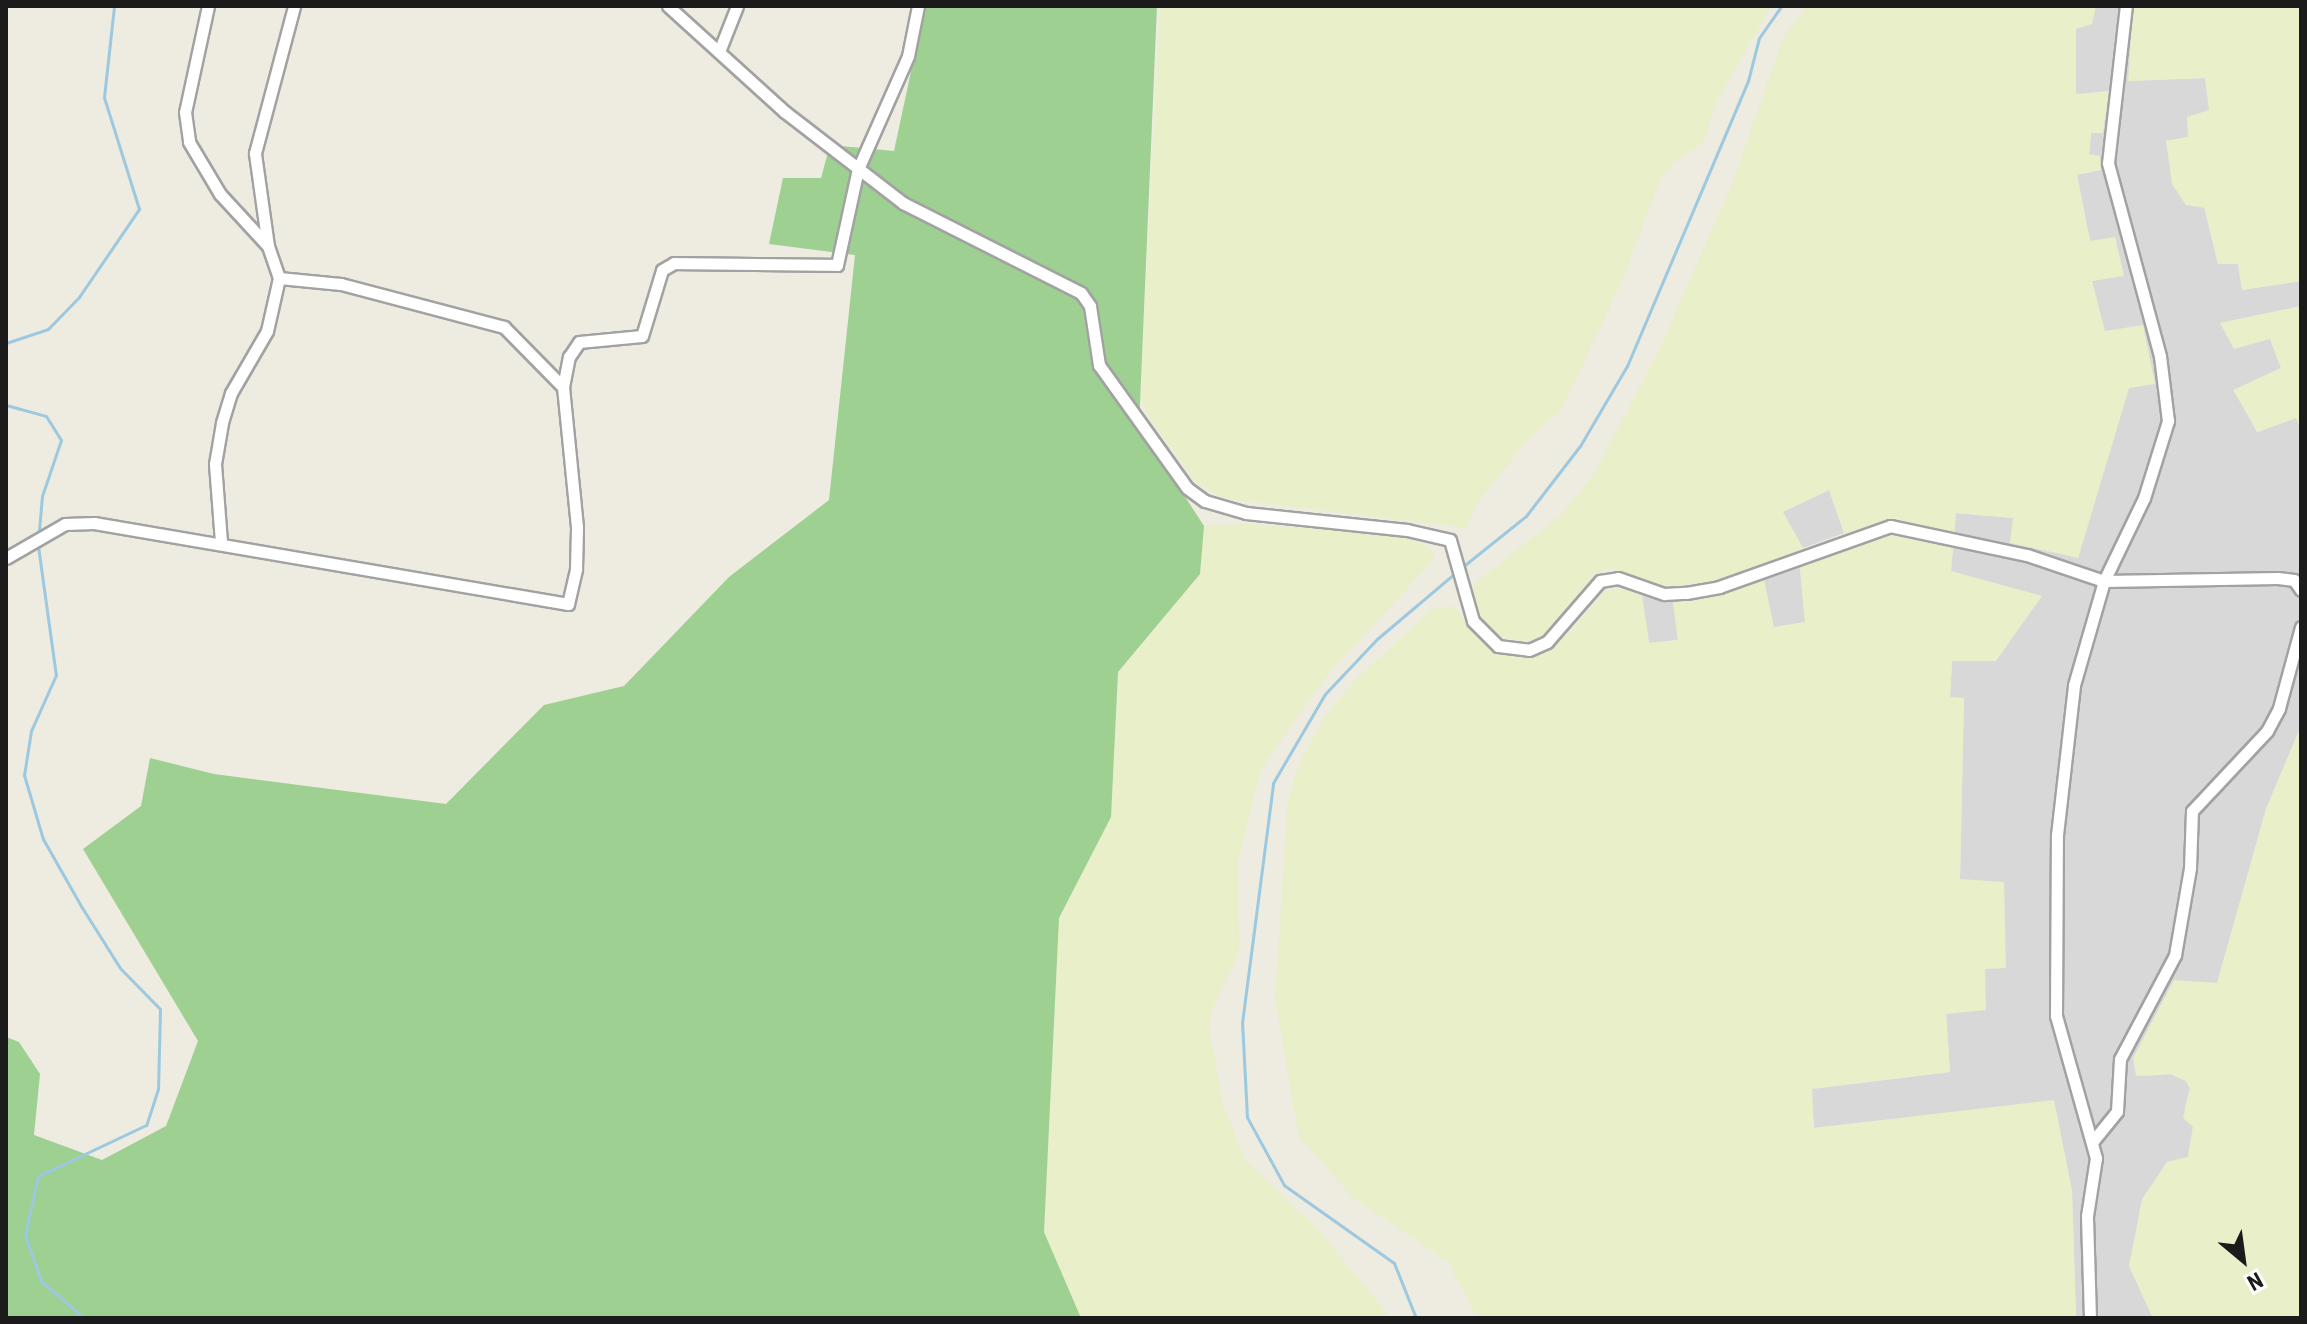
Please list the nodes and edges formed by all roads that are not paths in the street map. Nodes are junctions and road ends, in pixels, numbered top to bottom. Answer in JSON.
{"nodes":[{"id":1,"x":208,"y":6,"type":"edge"},
{"id":2,"x":294,"y":6,"type":"edge"},
{"id":3,"x":668,"y":6,"type":"edge"},
{"id":4,"x":737,"y":6,"type":"edge"},
{"id":5,"x":918,"y":6,"type":"edge"},
{"id":6,"x":2126,"y":6,"type":"edge"},
{"id":7,"x":720,"y":49,"type":"junction"},
{"id":8,"x":858,"y":169,"type":"junction"},
{"id":9,"x":268,"y":246,"type":"junction"},
{"id":10,"x":279,"y":278,"type":"junction"},
{"id":11,"x":563,"y":387,"type":"junction"},
{"id":12,"x":221,"y":542,"type":"junction"},
{"id":13,"x":6,"y":558,"type":"edge"},
{"id":14,"x":2104,"y":581,"type":"junction"},
{"id":15,"x":2301,"y":590,"type":"edge"},
{"id":16,"x":2301,"y":627,"type":"edge"},
{"id":17,"x":2093,"y":1141,"type":"junction"},
{"id":18,"x":2090,"y":1318,"type":"edge"}],
"edges":[{"from":1,"to":9,"type":"street"},
{"from":2,"to":9,"type":"street"},
{"from":3,"to":7,"type":"street"},
{"from":4,"to":7,"type":"street"},
{"from":5,"to":8,"type":"street"},
{"from":6,"to":14,"type":"street"},
{"from":7,"to":8,"type":"street"},
{"from":8,"to":11,"type":"street"},
{"from":8,"to":14,"type":"street"},
{"from":9,"to":10,"type":"street"},
{"from":10,"to":11,"type":"street"},
{"from":10,"to":12,"type":"street"},
{"from":11,"to":12,"type":"street"},
{"from":12,"to":13,"type":"street"},
{"from":14,"to":15,"type":"street"},
{"from":14,"to":17,"type":"street"},
{"from":16,"to":17,"type":"street"},
{"from":17,"to":18,"type":"street"}]}
